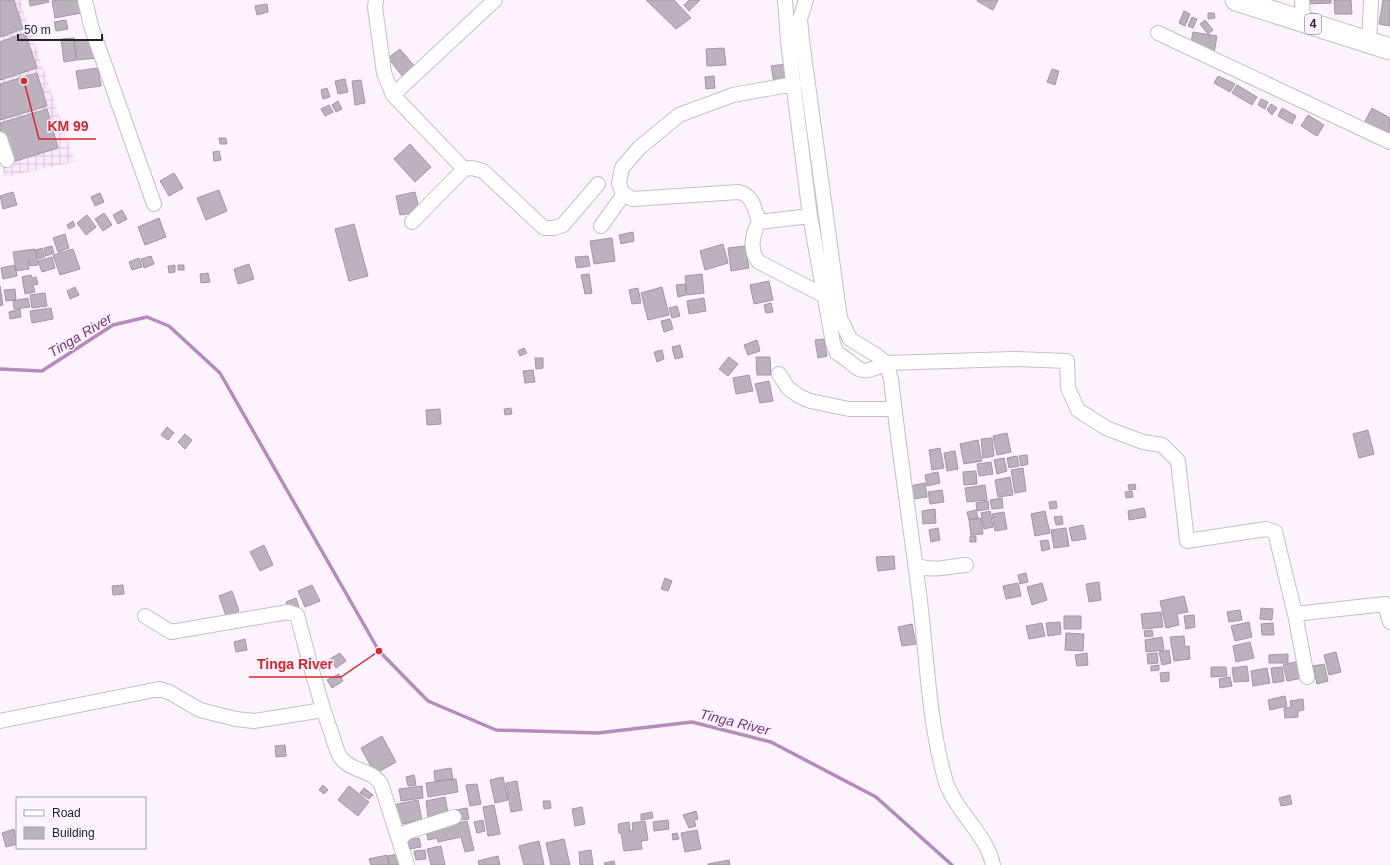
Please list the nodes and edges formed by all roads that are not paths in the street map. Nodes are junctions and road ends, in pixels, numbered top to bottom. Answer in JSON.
{"nodes":[{"id":1,"x":85,"y":0,"type":"edge"},
{"id":2,"x":376,"y":0,"type":"edge"},
{"id":3,"x":495,"y":0,"type":"edge"},
{"id":4,"x":785,"y":0,"type":"edge"},
{"id":5,"x":806,"y":0,"type":"edge"},
{"id":6,"x":1236,"y":0,"type":"edge"},
{"id":7,"x":1302,"y":0,"type":"edge"},
{"id":8,"x":1371,"y":0,"type":"edge"},
{"id":9,"x":1277,"y":6,"type":"edge"},
{"id":10,"x":1303,"y":21,"type":"junction"},
{"id":11,"x":1158,"y":33,"type":"dead end"},
{"id":12,"x":1369,"y":44,"type":"junction"},
{"id":13,"x":1390,"y":49,"type":"edge"},
{"id":14,"x":794,"y":84,"type":"junction"},
{"id":15,"x":393,"y":95,"type":"junction"},
{"id":16,"x":0,"y":139,"type":"edge"},
{"id":17,"x":1390,"y":142,"type":"edge"},
{"id":18,"x":7,"y":160,"type":"dead end"},
{"id":19,"x":464,"y":169,"type":"junction"},
{"id":20,"x":598,"y":184,"type":"dead end"},
{"id":21,"x":624,"y":194,"type":"junction"},
{"id":22,"x":154,"y":204,"type":"dead end"},
{"id":23,"x":810,"y":216,"type":"junction"},
{"id":24,"x":412,"y":222,"type":"dead end"},
{"id":25,"x":759,"y":222,"type":"junction"},
{"id":26,"x":601,"y":226,"type":"dead end"},
{"id":27,"x":825,"y":296,"type":"junction"},
{"id":28,"x":886,"y":363,"type":"junction"},
{"id":29,"x":778,"y":374,"type":"dead end"},
{"id":30,"x":894,"y":409,"type":"junction"},
{"id":31,"x":915,"y":564,"type":"junction"},
{"id":32,"x":966,"y":565,"type":"dead end"},
{"id":33,"x":1296,"y":614,"type":"junction"},
{"id":34,"x":145,"y":616,"type":"dead end"},
{"id":35,"x":1390,"y":622,"type":"edge"},
{"id":36,"x":1307,"y":678,"type":"dead end"},
{"id":37,"x":323,"y":710,"type":"junction"},
{"id":38,"x":0,"y":720,"type":"edge"},
{"id":39,"x":454,"y":817,"type":"dead end"},
{"id":40,"x":399,"y":840,"type":"junction"},
{"id":41,"x":407,"y":865,"type":"edge"},
{"id":42,"x":994,"y":865,"type":"edge"}],
"edges":[{"from":1,"to":22,"type":"street"},
{"from":2,"to":15,"type":"street"},
{"from":3,"to":15,"type":"street"},
{"from":4,"to":14,"type":"street"},
{"from":5,"to":28,"type":"street"},
{"from":6,"to":9,"type":"highway","number":"4"},
{"from":7,"to":10,"type":"street"},
{"from":8,"to":12,"type":"street"},
{"from":9,"to":10,"type":"highway","number":"4"},
{"from":10,"to":12,"type":"highway","number":"4"},
{"from":11,"to":17,"type":"street"},
{"from":12,"to":13,"type":"highway","number":"4"},
{"from":14,"to":21,"type":"street"},
{"from":14,"to":23,"type":"street"},
{"from":15,"to":19,"type":"street"},
{"from":16,"to":18,"type":"street"},
{"from":19,"to":20,"type":"street"},
{"from":19,"to":24,"type":"street"},
{"from":21,"to":25,"type":"street"},
{"from":21,"to":26,"type":"street"},
{"from":23,"to":25,"type":"street"},
{"from":23,"to":27,"type":"street"},
{"from":25,"to":27,"type":"street"},
{"from":27,"to":28,"type":"street"},
{"from":28,"to":30,"type":"street"},
{"from":28,"to":33,"type":"street"},
{"from":29,"to":30,"type":"street"},
{"from":30,"to":31,"type":"street"},
{"from":31,"to":32,"type":"street"},
{"from":31,"to":42,"type":"street"},
{"from":33,"to":35,"type":"street"},
{"from":33,"to":36,"type":"street"},
{"from":34,"to":37,"type":"street"},
{"from":37,"to":38,"type":"street"},
{"from":37,"to":40,"type":"street"},
{"from":39,"to":40,"type":"street"},
{"from":40,"to":41,"type":"street"}]}
